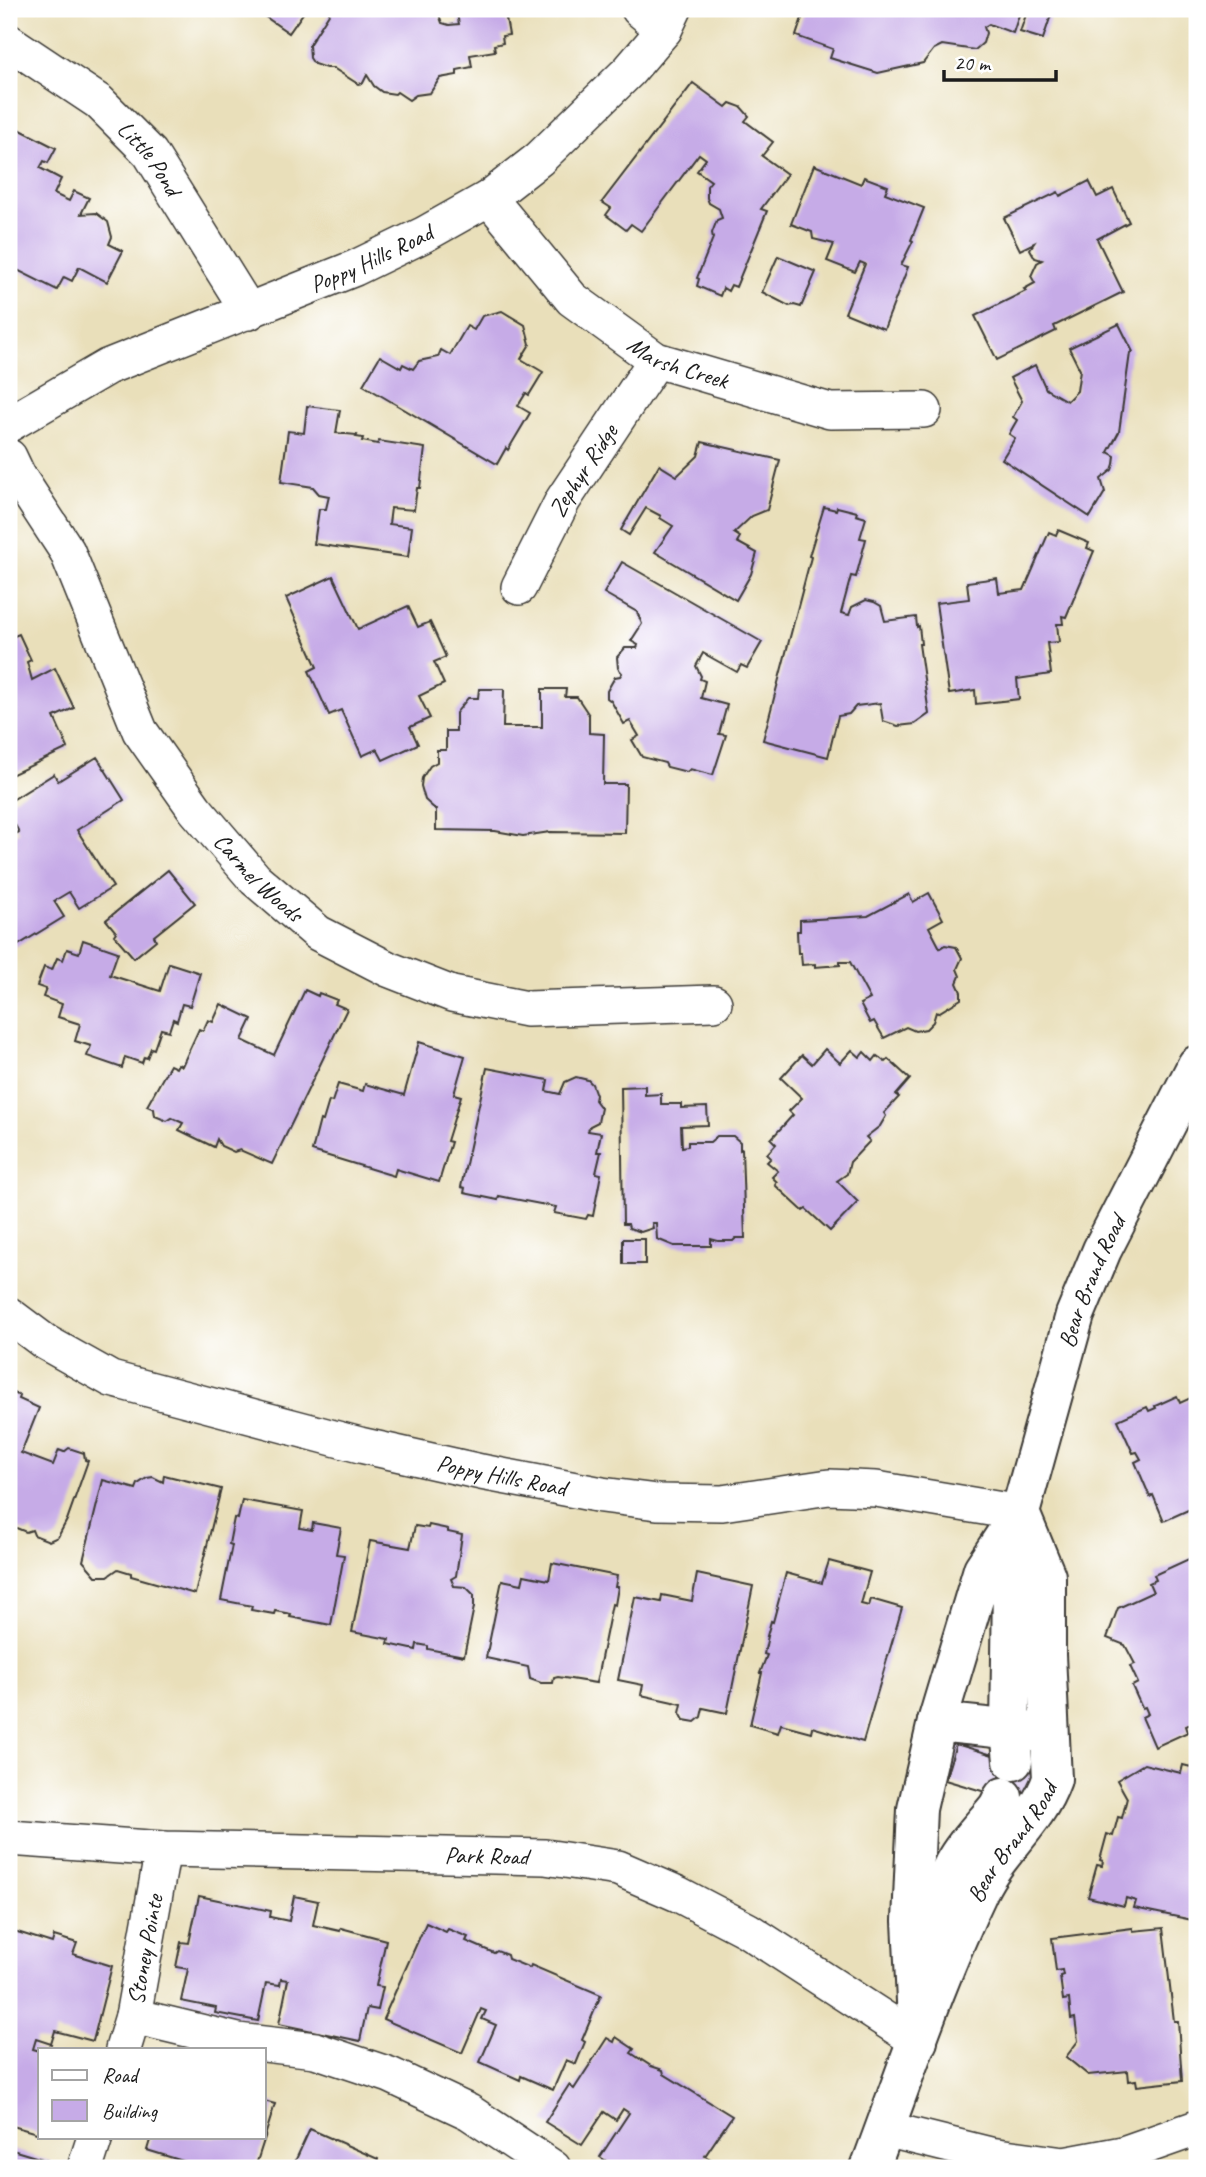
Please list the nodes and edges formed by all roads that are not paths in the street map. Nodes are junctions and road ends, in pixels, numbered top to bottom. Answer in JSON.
{"nodes":[{"id":1,"x":659,"y":16,"type":"edge"},
{"id":2,"x":9,"y":42,"type":"edge"},
{"id":3,"x":489,"y":198,"type":"junction"},
{"id":4,"x":249,"y":312,"type":"junction"},
{"id":5,"x":656,"y":360,"type":"junction"},
{"id":6,"x":924,"y":410,"type":"dead end"},
{"id":7,"x":9,"y":424,"type":"edge"},
{"id":8,"x":9,"y":457,"type":"edge"},
{"id":9,"x":519,"y":587,"type":"dead end"},
{"id":10,"x":714,"y":1003,"type":"dead end"},
{"id":11,"x":1196,"y":1072,"type":"edge"},
{"id":12,"x":9,"y":1315,"type":"edge"},
{"id":13,"x":1020,"y":1513,"type":"junction"},
{"id":14,"x":937,"y":1722,"type":"junction"},
{"id":15,"x":1050,"y":1733,"type":"junction"},
{"id":16,"x":1011,"y":1745,"type":"junction"},
{"id":17,"x":1003,"y":1797,"type":"dead end"},
{"id":18,"x":9,"y":1838,"type":"edge"},
{"id":19,"x":163,"y":1849,"type":"junction"},
{"id":20,"x":944,"y":1969,"type":"junction"},
{"id":21,"x":133,"y":2016,"type":"junction"},
{"id":22,"x":918,"y":2041,"type":"junction"},
{"id":23,"x":123,"y":2048,"type":"edge"},
{"id":24,"x":1197,"y":2128,"type":"edge"},
{"id":25,"x":885,"y":2129,"type":"junction"},
{"id":26,"x":95,"y":2138,"type":"edge"},
{"id":27,"x":85,"y":2168,"type":"edge"},
{"id":28,"x":553,"y":2168,"type":"edge"},
{"id":29,"x":870,"y":2168,"type":"edge"}],
"edges":[{"from":1,"to":3,"type":"street","name":"Poppy Hills Road"},
{"from":2,"to":4,"type":"street","name":"Little Pond"},
{"from":3,"to":4,"type":"street","name":"Poppy Hills Road"},
{"from":3,"to":5,"type":"street","name":"Marsh Creek"},
{"from":4,"to":7,"type":"street","name":"Poppy Hills Road"},
{"from":5,"to":6,"type":"street","name":"Marsh Creek"},
{"from":5,"to":9,"type":"street","name":"Zephyr Ridge"},
{"from":8,"to":10,"type":"street","name":"Carmel Woods"},
{"from":11,"to":13,"type":"street","name":"Bear Brand Road"},
{"from":12,"to":13,"type":"street","name":"Poppy Hills Road"},
{"from":13,"to":14,"type":"street","name":"Bear Brand Road"},
{"from":13,"to":15,"type":"street","name":"Bear Brand Road"},
{"from":13,"to":16,"type":"street"},
{"from":14,"to":16,"type":"street"},
{"from":14,"to":22,"type":"street","name":"Bear Brand Road"},
{"from":15,"to":16,"type":"street"},
{"from":15,"to":20,"type":"street","name":"Bear Brand Road"},
{"from":17,"to":20,"type":"street"},
{"from":18,"to":19,"type":"street","name":"Park Road"},
{"from":19,"to":21,"type":"street","name":"Stoney Pointe"},
{"from":19,"to":22,"type":"street","name":"Park Road"},
{"from":20,"to":22,"type":"street","name":"Bear Brand Road"},
{"from":21,"to":23,"type":"street","name":"Stoney Pointe"},
{"from":21,"to":28,"type":"street"},
{"from":22,"to":25,"type":"street","name":"Bear Brand Road"},
{"from":24,"to":25,"type":"street"},
{"from":25,"to":29,"type":"street","name":"Bear Brand Road"},
{"from":26,"to":27,"type":"street"}]}
